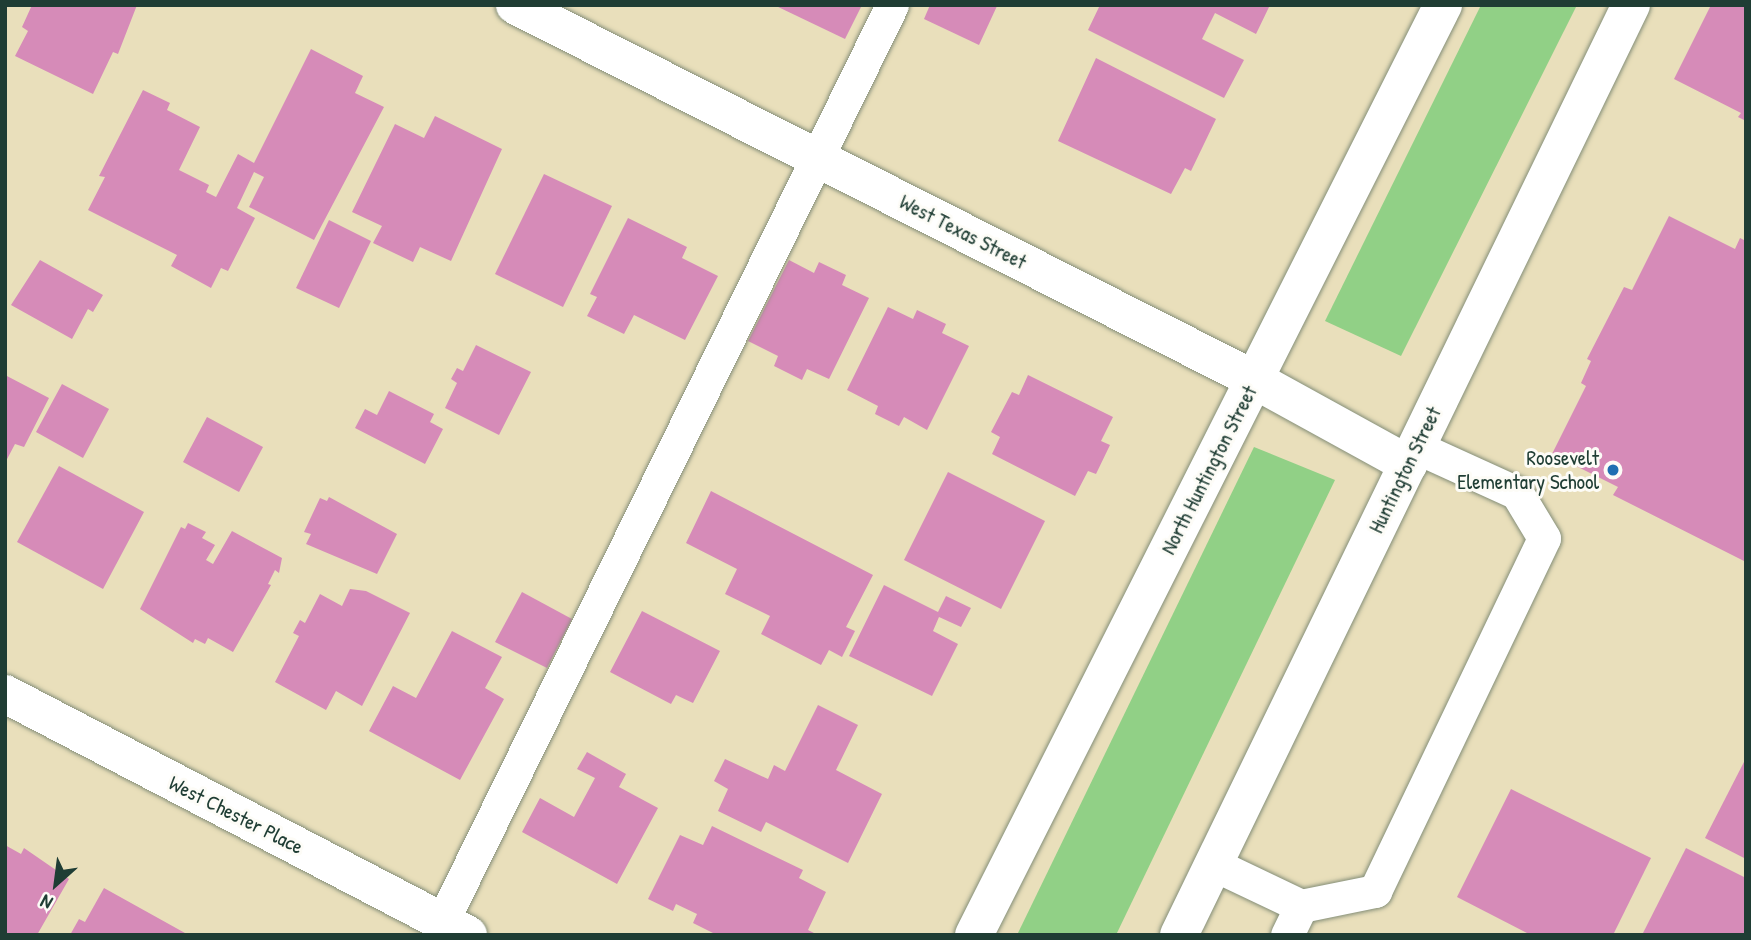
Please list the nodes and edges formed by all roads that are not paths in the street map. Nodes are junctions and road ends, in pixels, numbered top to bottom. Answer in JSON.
{"nodes":[{"id":1,"x":514,"y":5,"type":"edge"},
{"id":2,"x":892,"y":5,"type":"edge"},
{"id":3,"x":1443,"y":5,"type":"edge"},
{"id":4,"x":1631,"y":5,"type":"edge"},
{"id":5,"x":815,"y":157,"type":"junction"},
{"id":6,"x":1255,"y":380,"type":"junction"},
{"id":7,"x":1412,"y":455,"type":"junction"},
{"id":8,"x":5,"y":694,"type":"edge"},
{"id":9,"x":1213,"y":864,"type":"junction"},
{"id":10,"x":1294,"y":920,"type":"edge"},
{"id":11,"x":455,"y":928,"type":"edge"},
{"id":12,"x":974,"y":935,"type":"edge"},
{"id":13,"x":1179,"y":935,"type":"edge"}],
"edges":[{"from":1,"to":5,"type":"street","name":"West Texas Street"},
{"from":2,"to":5,"type":"lane"},
{"from":3,"to":6,"type":"street","name":"North Huntington Street"},
{"from":4,"to":7,"type":"street","name":"Huntington Street"},
{"from":5,"to":6,"type":"street","name":"West Texas Street"},
{"from":5,"to":11,"type":"lane"},
{"from":6,"to":7,"type":"street","name":"West Texas Street"},
{"from":6,"to":12,"type":"street","name":"North Huntington Street"},
{"from":7,"to":9,"type":"street","name":"Huntington Street"},
{"from":7,"to":10,"type":"lane"},
{"from":8,"to":11,"type":"street","name":"West Chester Place"},
{"from":9,"to":10,"type":"lane"},
{"from":9,"to":13,"type":"street","name":"Huntington Street"}]}
